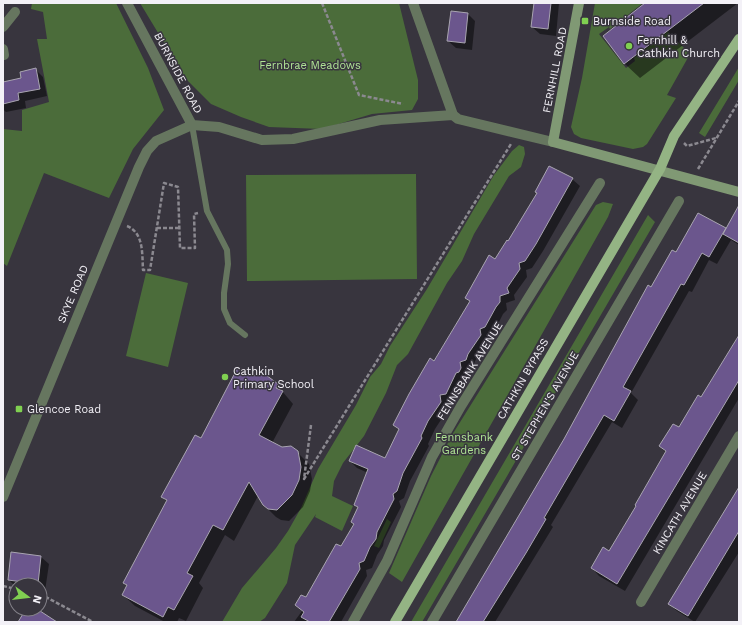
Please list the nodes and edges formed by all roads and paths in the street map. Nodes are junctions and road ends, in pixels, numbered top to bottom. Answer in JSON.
{"nodes":[{"id":1,"x":127,"y":3,"type":"edge"},
{"id":2,"x":322,"y":3,"type":"edge"},
{"id":3,"x":413,"y":3,"type":"edge"},
{"id":4,"x":579,"y":3,"type":"edge"},
{"id":5,"x":16,"y":12,"type":"dead end"},
{"id":6,"x":3,"y":27,"type":"edge"},
{"id":7,"x":739,"y":39,"type":"edge"},
{"id":8,"x":739,"y":101,"type":"edge"},
{"id":9,"x":406,"y":105,"type":"dead end"},
{"id":10,"x":453,"y":115,"type":"junction"},
{"id":11,"x":192,"y":125,"type":"junction"},
{"id":12,"x":674,"y":136,"type":"junction"},
{"id":13,"x":716,"y":138,"type":"junction"},
{"id":14,"x":512,"y":142,"type":"dead end"},
{"id":15,"x":553,"y":142,"type":"junction"},
{"id":16,"x":660,"y":169,"type":"junction"},
{"id":17,"x":692,"y":180,"type":"junction"},
{"id":18,"x":600,"y":183,"type":"dead end"},
{"id":19,"x":739,"y":192,"type":"edge"},
{"id":20,"x":678,"y":201,"type":"dead end"},
{"id":21,"x":207,"y":211,"type":"junction"},
{"id":22,"x":127,"y":226,"type":"dead end"},
{"id":23,"x":157,"y":228,"type":"junction"},
{"id":24,"x":179,"y":228,"type":"junction"},
{"id":25,"x":245,"y":335,"type":"dead end"},
{"id":26,"x":311,"y":425,"type":"dead end"},
{"id":27,"x":739,"y":436,"type":"edge"},
{"id":28,"x":4,"y":491,"type":"edge"},
{"id":29,"x":48,"y":598,"type":"edge"},
{"id":30,"x":641,"y":602,"type":"dead end"},
{"id":31,"x":93,"y":622,"type":"edge"},
{"id":32,"x":353,"y":622,"type":"edge"},
{"id":33,"x":396,"y":622,"type":"edge"},
{"id":34,"x":432,"y":622,"type":"edge"}],
"edges":[{"from":1,"to":11,"type":"street","name":"BURNSIDE ROAD"},
{"from":2,"to":9,"type":"path"},
{"from":3,"to":10,"type":"street"},
{"from":4,"to":15,"type":"street","name":"FERNHILL ROAD"},
{"from":5,"to":6,"type":"street"},
{"from":7,"to":12,"type":"main road","name":"CATHKIN BYPASS"},
{"from":8,"to":13,"type":"path"},
{"from":10,"to":11,"type":"street","name":"BURNSIDE ROAD"},
{"from":10,"to":15,"type":"street","name":"BURNSIDE ROAD"},
{"from":11,"to":21,"type":"lane"},
{"from":11,"to":28,"type":"street","name":"SKYE ROAD"},
{"from":12,"to":13,"type":"path"},
{"from":12,"to":16,"type":"main road","name":"CATHKIN BYPASS"},
{"from":13,"to":17,"type":"path"},
{"from":14,"to":26,"type":"path"},
{"from":15,"to":16,"type":"street","name":"BURNSIDE ROAD"},
{"from":16,"to":17,"type":"street","name":"BURNSIDE ROAD"},
{"from":16,"to":33,"type":"main road","name":"CATHKIN BYPASS"},
{"from":17,"to":19,"type":"street","name":"BURNSIDE ROAD"},
{"from":18,"to":32,"type":"street","name":"FENNSBANK AVENUE"},
{"from":20,"to":34,"type":"street","name":"ST STEPHEN'S AVENUE"},
{"from":21,"to":24,"type":"path"},
{"from":21,"to":25,"type":"lane"},
{"from":22,"to":23,"type":"path"},
{"from":23,"to":24,"type":"path"},
{"from":23,"to":24,"type":"path"},
{"from":27,"to":30,"type":"street","name":"KINCATH AVENUE"},
{"from":29,"to":31,"type":"path"}]}
